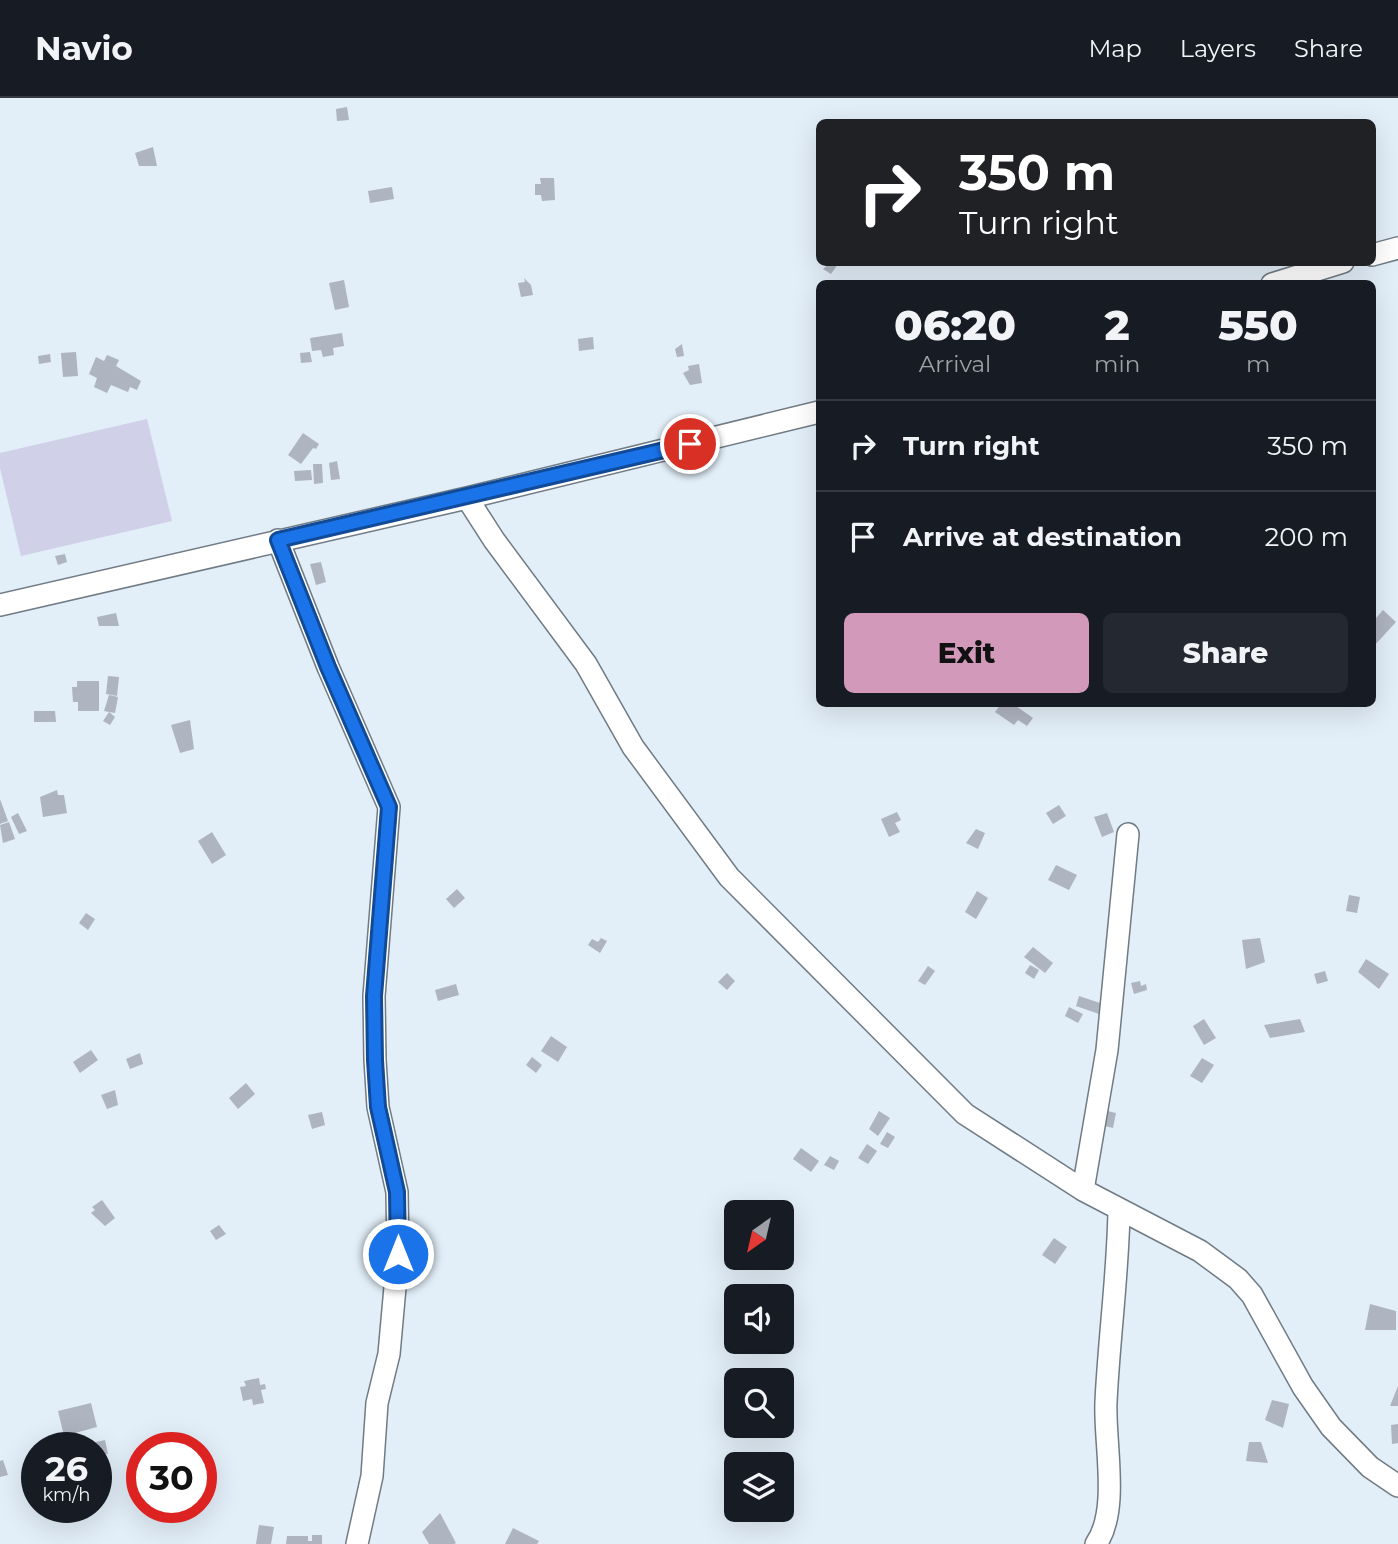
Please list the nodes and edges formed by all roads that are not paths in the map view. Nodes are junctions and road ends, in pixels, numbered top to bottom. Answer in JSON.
{"nodes":[{"id":1,"x":1398,"y":248,"type":"edge"},
{"id":2,"x":1376,"y":254,"type":"edge"},
{"id":3,"x":1330,"y":266,"type":"edge"},
{"id":4,"x":1285,"y":280,"type":"edge"},
{"id":5,"x":816,"y":413,"type":"edge"},
{"id":6,"x":467,"y":498,"type":"junction"},
{"id":7,"x":278,"y":540,"type":"junction"},
{"id":8,"x":0,"y":605,"type":"edge"},
{"id":9,"x":1128,"y":834,"type":"dead end"},
{"id":10,"x":1083,"y":1191,"type":"junction"},
{"id":11,"x":1119,"y":1210,"type":"junction"},
{"id":12,"x":1398,"y":1486,"type":"edge"},
{"id":13,"x":357,"y":1544,"type":"edge"},
{"id":14,"x":1096,"y":1544,"type":"edge"}],
"edges":[{"from":1,"to":2,"type":"street"},
{"from":3,"to":4,"type":"street"},
{"from":5,"to":6,"type":"street"},
{"from":6,"to":7,"type":"street"},
{"from":6,"to":10,"type":"street"},
{"from":7,"to":8,"type":"street"},
{"from":7,"to":13,"type":"street"},
{"from":9,"to":10,"type":"street"},
{"from":10,"to":11,"type":"street"},
{"from":11,"to":12,"type":"street"},
{"from":11,"to":14,"type":"street"}]}
